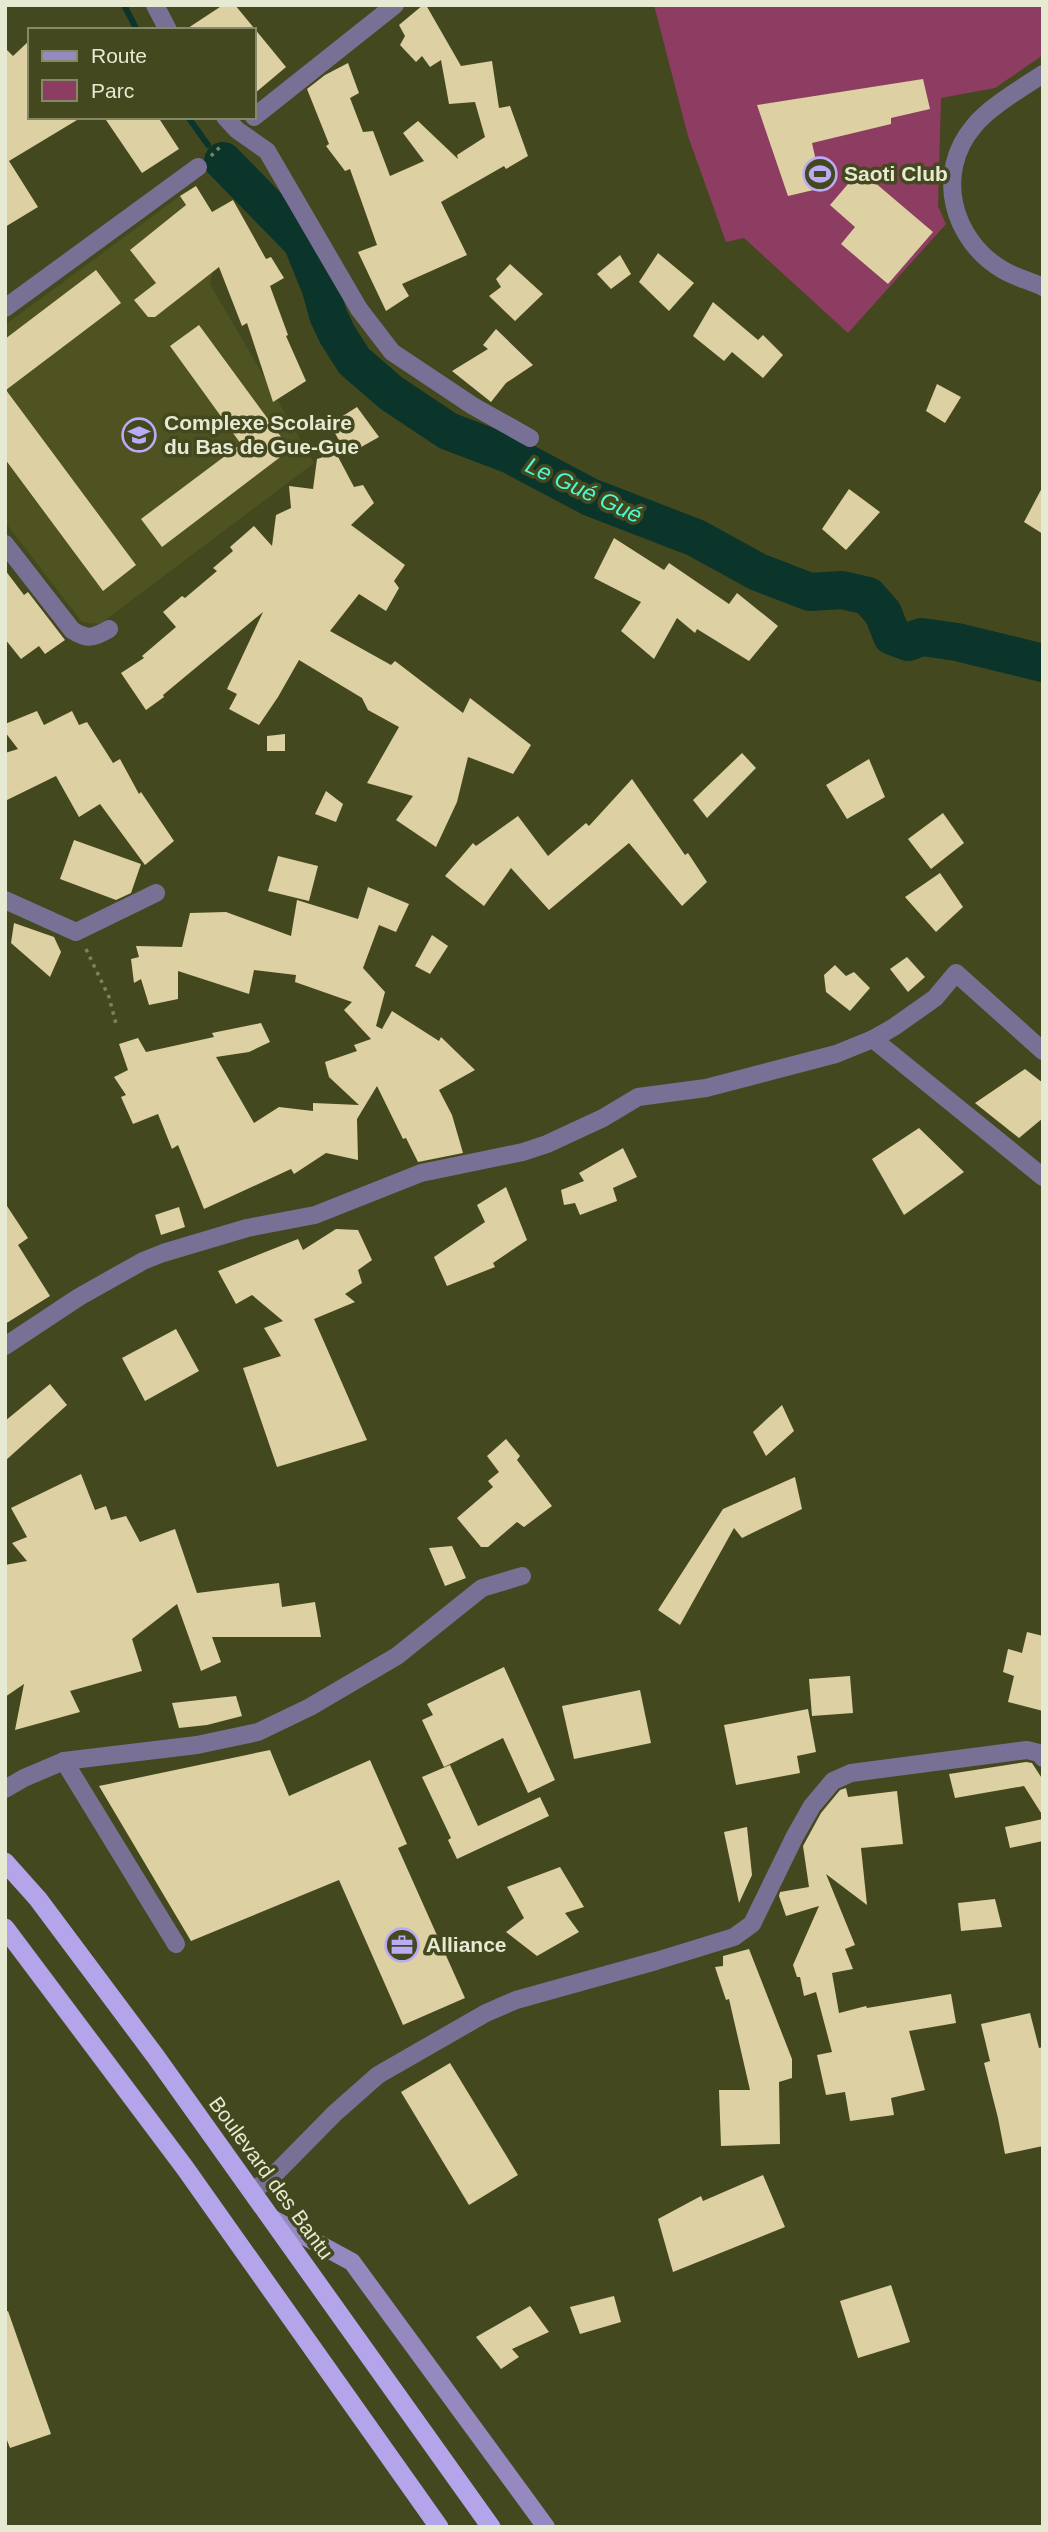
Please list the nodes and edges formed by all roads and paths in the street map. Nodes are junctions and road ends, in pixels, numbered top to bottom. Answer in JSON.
{"nodes":[{"id":1,"x":155,"y":5,"type":"edge"},
{"id":2,"x":395,"y":5,"type":"edge"},
{"id":3,"x":168,"y":28,"type":"edge"},
{"id":4,"x":1043,"y":74,"type":"edge"},
{"id":5,"x":256,"y":115,"type":"edge"},
{"id":6,"x":231,"y":124,"type":"edge"},
{"id":7,"x":198,"y":167,"type":"joint"},
{"id":8,"x":1043,"y":287,"type":"edge"},
{"id":9,"x":5,"y":308,"type":"edge"},
{"id":10,"x":530,"y":439,"type":"dead end"},
{"id":11,"x":5,"y":544,"type":"edge"},
{"id":12,"x":109,"y":629,"type":"dead end"},
{"id":13,"x":156,"y":893,"type":"dead end"},
{"id":14,"x":5,"y":901,"type":"edge"},
{"id":15,"x":76,"y":932,"type":"junction"},
{"id":16,"x":116,"y":1024,"type":"dead end"},
{"id":17,"x":873,"y":1039,"type":"junction"},
{"id":18,"x":1043,"y":1051,"type":"edge"},
{"id":19,"x":1043,"y":1177,"type":"edge"},
{"id":20,"x":5,"y":1346,"type":"edge"},
{"id":21,"x":522,"y":1576,"type":"dead end"},
{"id":22,"x":1043,"y":1758,"type":"edge"},
{"id":23,"x":64,"y":1761,"type":"junction"},
{"id":24,"x":5,"y":1789,"type":"edge"},
{"id":25,"x":5,"y":1862,"type":"edge"},
{"id":26,"x":5,"y":1928,"type":"edge"},
{"id":27,"x":176,"y":1944,"type":"dead end"},
{"id":28,"x":5,"y":1954,"type":"edge"},
{"id":29,"x":39,"y":1972,"type":"junction"},
{"id":30,"x":252,"y":2190,"type":"junction"},
{"id":31,"x":271,"y":2218,"type":"junction"},
{"id":32,"x":439,"y":2527,"type":"edge"},
{"id":33,"x":491,"y":2527,"type":"edge"},
{"id":34,"x":546,"y":2527,"type":"edge"}],
"edges":[{"from":1,"to":3,"type":"street"},
{"from":2,"to":5,"type":"street"},
{"from":4,"to":8,"type":"street"},
{"from":6,"to":7,"type":"path"},
{"from":6,"to":10,"type":"street"},
{"from":7,"to":9,"type":"street"},
{"from":11,"to":12,"type":"street"},
{"from":13,"to":15,"type":"street"},
{"from":14,"to":15,"type":"street"},
{"from":15,"to":16,"type":"path"},
{"from":17,"to":18,"type":"street"},
{"from":17,"to":19,"type":"street"},
{"from":17,"to":20,"type":"street"},
{"from":21,"to":23,"type":"street"},
{"from":22,"to":30,"type":"street"},
{"from":23,"to":24,"type":"street"},
{"from":23,"to":27,"type":"street"},
{"from":25,"to":30,"type":"highway","name":"Boulevard des Bantu"},
{"from":26,"to":29,"type":"highway"},
{"from":28,"to":29,"type":"highway"},
{"from":29,"to":32,"type":"highway"},
{"from":30,"to":31,"type":"highway","name":"Boulevard des Bantu"},
{"from":31,"to":33,"type":"highway","name":"Boulevard des Bantu"},
{"from":31,"to":34,"type":"main road"}]}
